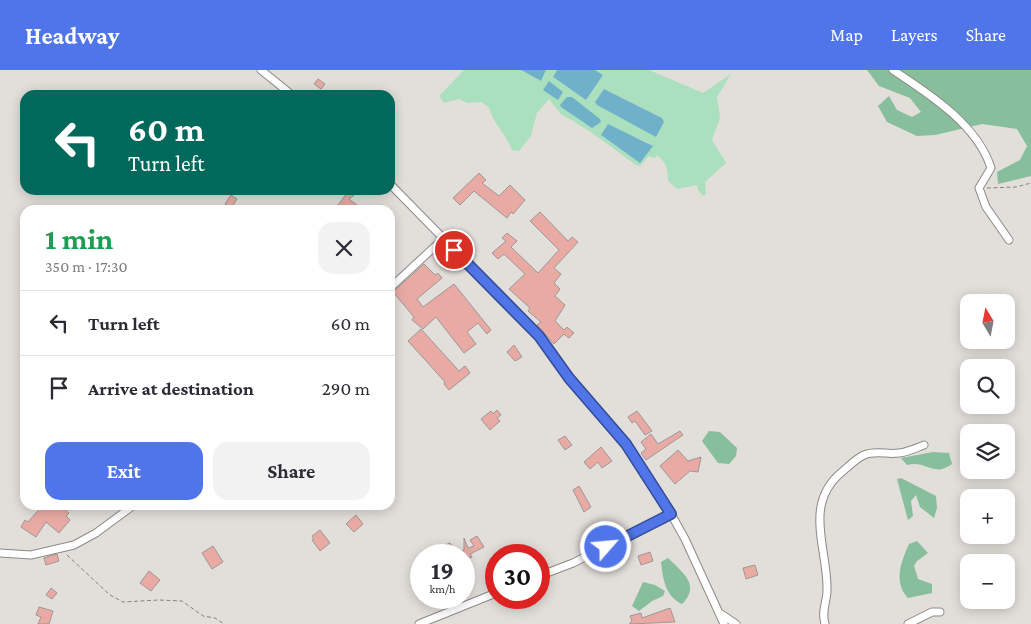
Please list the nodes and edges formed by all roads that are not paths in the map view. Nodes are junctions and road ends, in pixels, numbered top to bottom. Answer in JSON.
{"nodes":[{"id":1,"x":261,"y":70,"type":"edge"},
{"id":2,"x":893,"y":70,"type":"edge"},
{"id":3,"x":286,"y":90,"type":"edge"},
{"id":4,"x":395,"y":189,"type":"edge"},
{"id":5,"x":443,"y":239,"type":"junction"},
{"id":6,"x":1009,"y":240,"type":"dead end"},
{"id":7,"x":395,"y":283,"type":"edge"},
{"id":8,"x":924,"y":444,"type":"dead end"},
{"id":9,"x":127,"y":510,"type":"edge"},
{"id":10,"x":671,"y":514,"type":"junction"},
{"id":11,"x":0,"y":553,"type":"edge"},
{"id":12,"x":550,"y":572,"type":"edge"},
{"id":13,"x":485,"y":597,"type":"edge"},
{"id":14,"x":940,"y":612,"type":"dead end"},
{"id":15,"x":721,"y":614,"type":"junction"},
{"id":16,"x":419,"y":624,"type":"edge"},
{"id":17,"x":724,"y":624,"type":"edge"},
{"id":18,"x":736,"y":624,"type":"edge"},
{"id":19,"x":825,"y":624,"type":"edge"},
{"id":20,"x":908,"y":624,"type":"edge"}],
"edges":[{"from":1,"to":3,"type":"street"},
{"from":2,"to":6,"type":"street"},
{"from":4,"to":5,"type":"street"},
{"from":5,"to":7,"type":"street"},
{"from":5,"to":10,"type":"street"},
{"from":8,"to":19,"type":"street"},
{"from":9,"to":11,"type":"street"},
{"from":10,"to":12,"type":"street"},
{"from":10,"to":15,"type":"street"},
{"from":13,"to":16,"type":"street"},
{"from":14,"to":20,"type":"street"},
{"from":15,"to":17,"type":"street"},
{"from":15,"to":18,"type":"street"}]}
